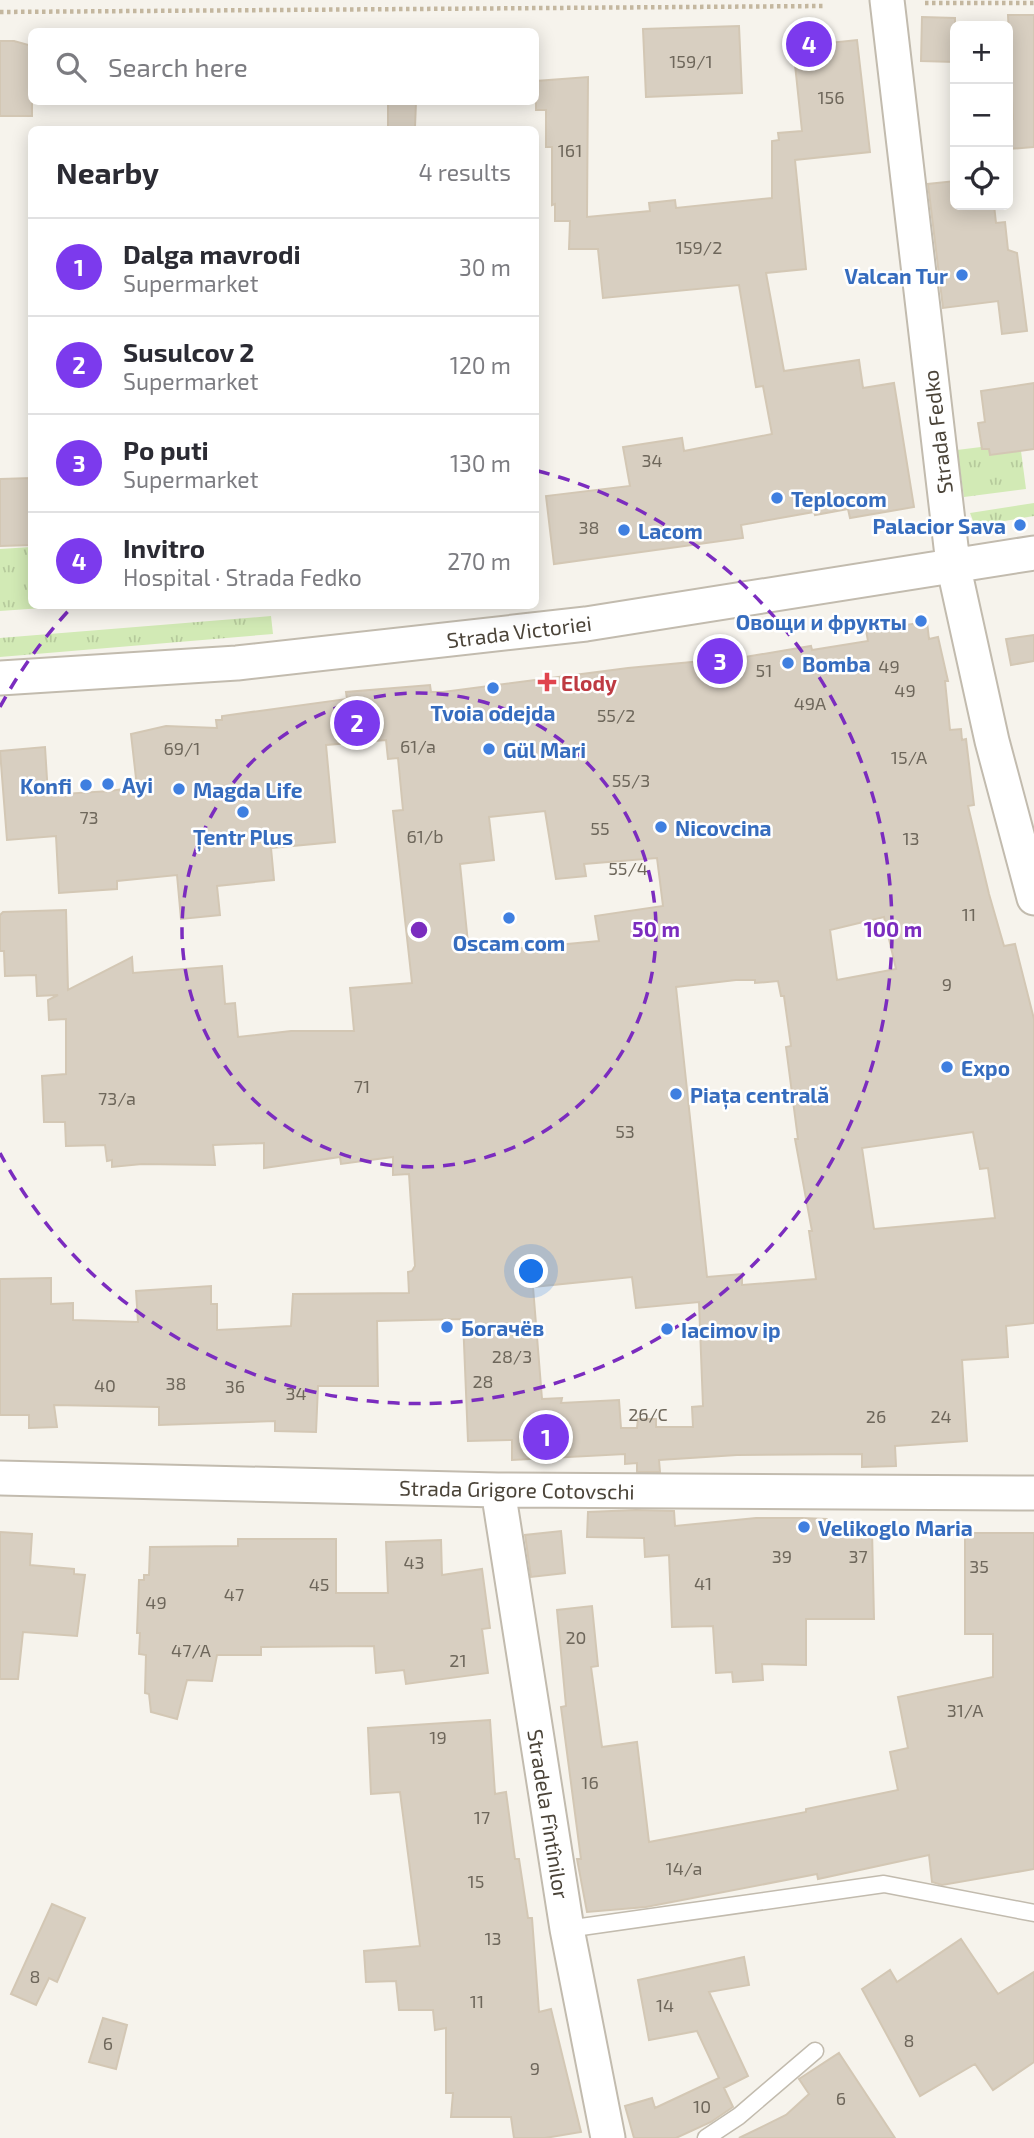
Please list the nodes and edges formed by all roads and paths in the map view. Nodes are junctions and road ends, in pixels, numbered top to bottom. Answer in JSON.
{"nodes":[{"id":1,"x":887,"y":0,"type":"edge"},
{"id":2,"x":925,"y":3,"type":"dead end"},
{"id":3,"x":1034,"y":3,"type":"edge"},
{"id":4,"x":822,"y":6,"type":"dead end"},
{"id":5,"x":0,"y":12,"type":"edge"},
{"id":6,"x":1034,"y":553,"type":"edge"},
{"id":7,"x":953,"y":564,"type":"junction"},
{"id":8,"x":0,"y":678,"type":"edge"},
{"id":9,"x":1034,"y":898,"type":"edge"},
{"id":10,"x":0,"y":1478,"type":"edge"},
{"id":11,"x":498,"y":1490,"type":"junction"},
{"id":12,"x":1034,"y":1493,"type":"edge"},
{"id":13,"x":1034,"y":1913,"type":"edge"},
{"id":14,"x":568,"y":1929,"type":"junction"},
{"id":15,"x":815,"y":2051,"type":"dead end"},
{"id":16,"x":608,"y":2138,"type":"edge"},
{"id":17,"x":706,"y":2138,"type":"edge"}],
"edges":[{"from":1,"to":7,"type":"street","name":"Strada Fedko"},
{"from":2,"to":3,"type":"path"},
{"from":4,"to":5,"type":"path"},
{"from":6,"to":7,"type":"street","name":"Strada Victoriei"},
{"from":7,"to":8,"type":"street","name":"Strada Victoriei"},
{"from":7,"to":9,"type":"street","name":"Strada Fedko"},
{"from":10,"to":11,"type":"street","name":"Strada Grigore Cotovschi"},
{"from":11,"to":12,"type":"street","name":"Strada Grigore Cotovschi"},
{"from":11,"to":14,"type":"street","name":"Stradela Fîntînilor"},
{"from":13,"to":14,"type":"lane"},
{"from":14,"to":16,"type":"street","name":"Stradela Fîntînilor"},
{"from":15,"to":17,"type":"lane"}]}
